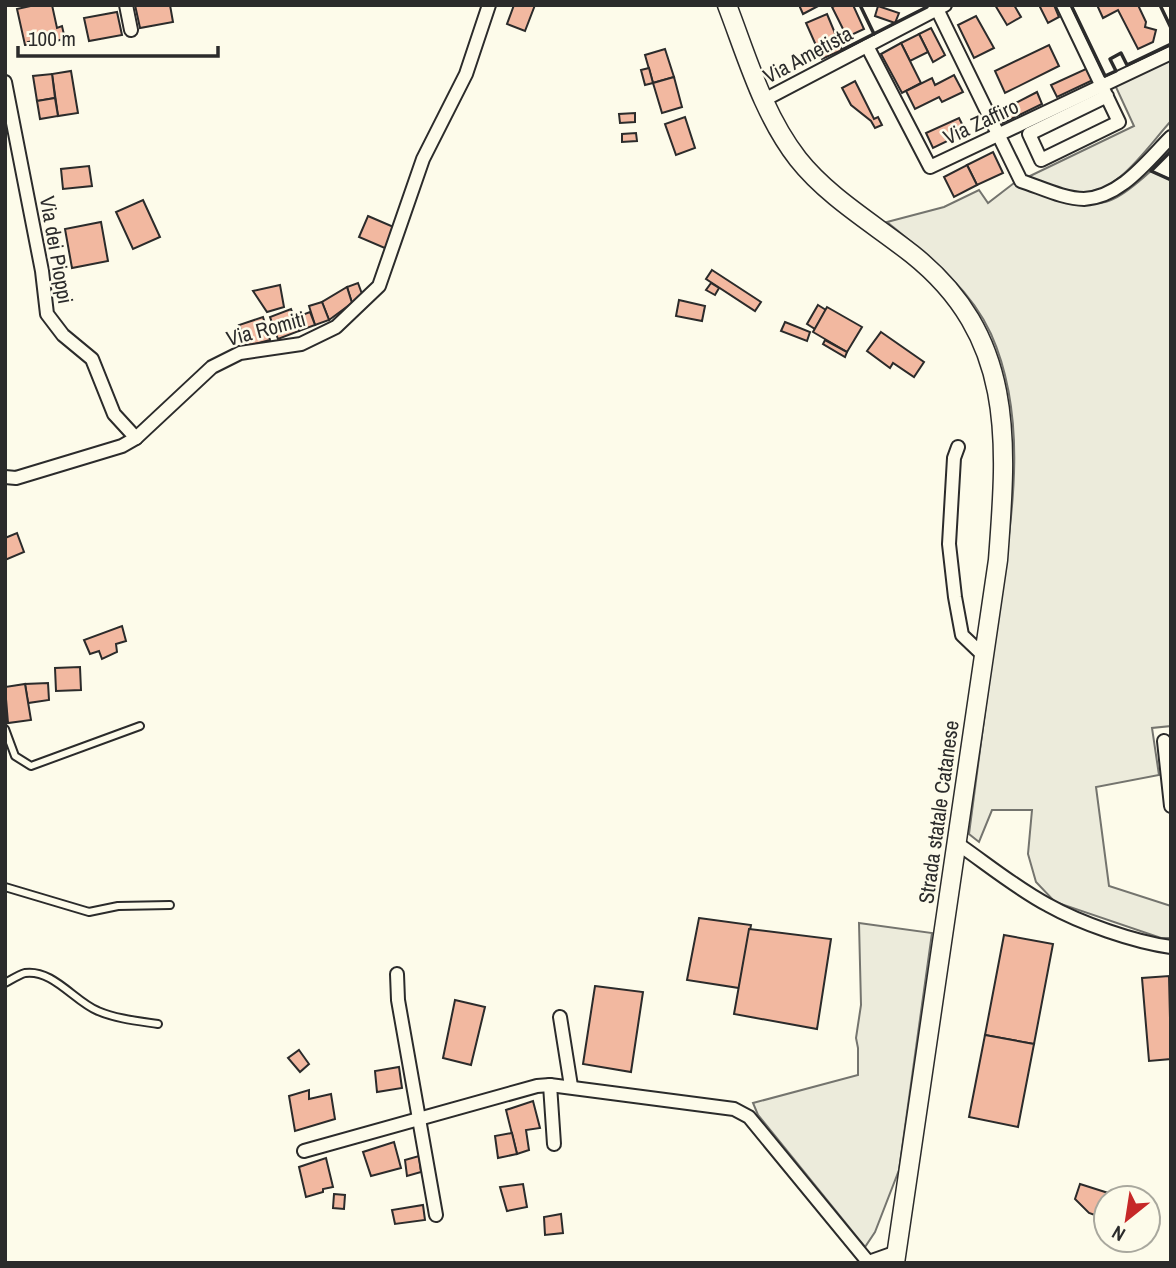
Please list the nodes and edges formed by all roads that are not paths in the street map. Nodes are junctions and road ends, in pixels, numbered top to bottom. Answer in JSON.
{"nodes":[{"id":1,"x":126,"y":5,"type":"edge"},
{"id":2,"x":489,"y":5,"type":"edge"},
{"id":3,"x":727,"y":5,"type":"edge"},
{"id":4,"x":1063,"y":5,"type":"edge"},
{"id":5,"x":939,"y":7,"type":"edge"},
{"id":6,"x":131,"y":30,"type":"dead end"},
{"id":7,"x":867,"y":46,"type":"junction"},
{"id":8,"x":1171,"y":53,"type":"edge"},
{"id":9,"x":5,"y":82,"type":"edge"},
{"id":10,"x":1104,"y":91,"type":"junction"},
{"id":11,"x":764,"y":100,"type":"junction"},
{"id":12,"x":998,"y":135,"type":"junction"},
{"id":13,"x":1171,"y":137,"type":"edge"},
{"id":14,"x":136,"y":438,"type":"junction"},
{"id":15,"x":958,"y":447,"type":"dead end"},
{"id":16,"x":5,"y":477,"type":"edge"},
{"id":17,"x":985,"y":657,"type":"junction"},
{"id":18,"x":140,"y":726,"type":"dead end"},
{"id":19,"x":5,"y":730,"type":"edge"},
{"id":20,"x":1164,"y":741,"type":"dead end"},
{"id":21,"x":1171,"y":806,"type":"edge"},
{"id":22,"x":958,"y":844,"type":"junction"},
{"id":23,"x":5,"y":887,"type":"edge"},
{"id":24,"x":170,"y":905,"type":"dead end"},
{"id":25,"x":1171,"y":947,"type":"edge"},
{"id":26,"x":397,"y":974,"type":"dead end"},
{"id":27,"x":5,"y":983,"type":"edge"},
{"id":28,"x":560,"y":1017,"type":"dead end"},
{"id":29,"x":158,"y":1024,"type":"dead end"},
{"id":30,"x":550,"y":1085,"type":"junction"},
{"id":31,"x":571,"y":1086,"type":"junction"},
{"id":32,"x":420,"y":1118,"type":"junction"},
{"id":33,"x":554,"y":1144,"type":"dead end"},
{"id":34,"x":304,"y":1151,"type":"dead end"},
{"id":35,"x":436,"y":1215,"type":"dead end"},
{"id":36,"x":896,"y":1257,"type":"edge"},
{"id":37,"x":868,"y":1262,"type":"edge"}],
"edges":[{"from":1,"to":6,"type":"street"},
{"from":2,"to":14,"type":"street","name":"Via Romiti"},
{"from":3,"to":11,"type":"main road","name":"Strada statale Catanese"},
{"from":4,"to":10,"type":"street"},
{"from":5,"to":7,"type":"street","name":"Via Ametista"},
{"from":5,"to":12,"type":"street"},
{"from":7,"to":11,"type":"street","name":"Via Ametista"},
{"from":7,"to":12,"type":"street","name":"Via Zaffiro"},
{"from":8,"to":10,"type":"street","name":"Via Zaffiro"},
{"from":9,"to":14,"type":"street","name":"Via dei Pioppi"},
{"from":10,"to":10,"type":"street"},
{"from":10,"to":12,"type":"street","name":"Via Zaffiro"},
{"from":11,"to":17,"type":"main road","name":"Strada statale Catanese"},
{"from":12,"to":13,"type":"street"},
{"from":14,"to":16,"type":"street","name":"Via Romiti"},
{"from":15,"to":17,"type":"street"},
{"from":17,"to":22,"type":"main road","name":"Strada statale Catanese"},
{"from":18,"to":19,"type":"lane"},
{"from":20,"to":21,"type":"street"},
{"from":22,"to":25,"type":"street"},
{"from":22,"to":36,"type":"main road","name":"Strada statale Catanese"},
{"from":23,"to":24,"type":"lane"},
{"from":26,"to":32,"type":"street"},
{"from":27,"to":29,"type":"lane"},
{"from":28,"to":31,"type":"street"},
{"from":30,"to":31,"type":"street"},
{"from":30,"to":32,"type":"street"},
{"from":30,"to":33,"type":"street"},
{"from":31,"to":37,"type":"street"},
{"from":32,"to":34,"type":"street"},
{"from":32,"to":35,"type":"street"},
{"from":36,"to":37,"type":"street"}]}
